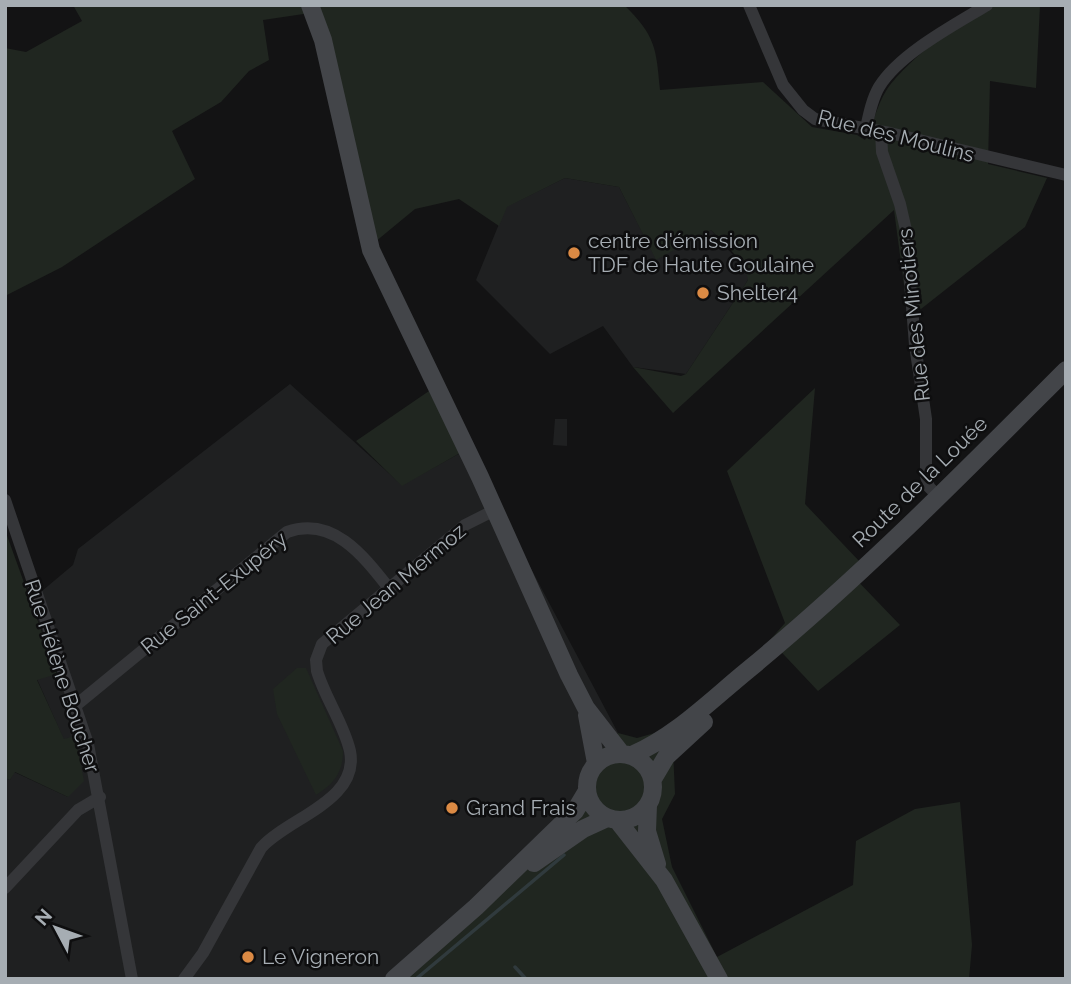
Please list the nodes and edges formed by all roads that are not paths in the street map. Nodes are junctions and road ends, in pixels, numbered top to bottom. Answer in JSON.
{"nodes":[{"id":1,"x":310,"y":5,"type":"edge"},
{"id":2,"x":749,"y":5,"type":"edge"},
{"id":3,"x":987,"y":5,"type":"edge"},
{"id":4,"x":866,"y":128,"type":"junction"},
{"id":5,"x":881,"y":131,"type":"junction"},
{"id":6,"x":1066,"y":175,"type":"edge"},
{"id":7,"x":1066,"y":370,"type":"edge"},
{"id":8,"x":939,"y":497,"type":"junction"},
{"id":9,"x":5,"y":500,"type":"edge"},
{"id":10,"x":495,"y":510,"type":"junction"},
{"id":11,"x":388,"y":587,"type":"junction"},
{"id":12,"x":803,"y":625,"type":"junction"},
{"id":13,"x":75,"y":706,"type":"junction"},
{"id":14,"x":586,"y":708,"type":"junction"},
{"id":15,"x":627,"y":754,"type":"junction"},
{"id":16,"x":596,"y":763,"type":"junction"},
{"id":17,"x":653,"y":779,"type":"junction"},
{"id":18,"x":587,"y":791,"type":"junction"},
{"id":19,"x":100,"y":797,"type":"junction"},
{"id":20,"x":648,"y":805,"type":"junction"},
{"id":21,"x":612,"y":819,"type":"junction"},
{"id":22,"x":664,"y":880,"type":"junction"},
{"id":23,"x":5,"y":888,"type":"edge"},
{"id":24,"x":476,"y":907,"type":"junction"},
{"id":25,"x":132,"y":979,"type":"edge"},
{"id":26,"x":184,"y":979,"type":"edge"},
{"id":27,"x":394,"y":979,"type":"edge"},
{"id":28,"x":719,"y":979,"type":"edge"}],
"edges":[{"from":1,"to":10,"type":"main road"},
{"from":2,"to":4,"type":"street","name":"Rue des Moulins"},
{"from":3,"to":4,"type":"street"},
{"from":4,"to":5,"type":"street","name":"Rue des Moulins"},
{"from":5,"to":6,"type":"street","name":"Rue des Moulins"},
{"from":5,"to":8,"type":"street","name":"Rue des Minotiers"},
{"from":7,"to":8,"type":"main road","name":"Route de la Louée"},
{"from":8,"to":12,"type":"main road","name":"Route de la Louée"},
{"from":9,"to":13,"type":"street","name":"Rue Hélène Boucher"},
{"from":10,"to":11,"type":"street","name":"Rue Jean Mermoz"},
{"from":10,"to":14,"type":"main road"},
{"from":11,"to":13,"type":"street","name":"Rue Saint-Exupéry"},
{"from":11,"to":26,"type":"street","name":"Rue Jean Mermoz"},
{"from":12,"to":15,"type":"main road","name":"Route de la Louée"},
{"from":12,"to":17,"type":"main road","name":"Route de la Louée"},
{"from":13,"to":19,"type":"street","name":"Rue Hélène Boucher"},
{"from":14,"to":15,"type":"main road"},
{"from":14,"to":16,"type":"main road"},
{"from":15,"to":16,"type":"main road"},
{"from":15,"to":17,"type":"main road"},
{"from":16,"to":18,"type":"main road"},
{"from":17,"to":20,"type":"main road"},
{"from":18,"to":21,"type":"main road"},
{"from":18,"to":24,"type":"main road"},
{"from":19,"to":23,"type":"street"},
{"from":19,"to":25,"type":"street","name":"Rue Hélène Boucher"},
{"from":20,"to":21,"type":"main road"},
{"from":20,"to":22,"type":"main road"},
{"from":21,"to":22,"type":"main road"},
{"from":21,"to":24,"type":"main road"},
{"from":22,"to":28,"type":"main road"},
{"from":24,"to":27,"type":"main road"}]}
